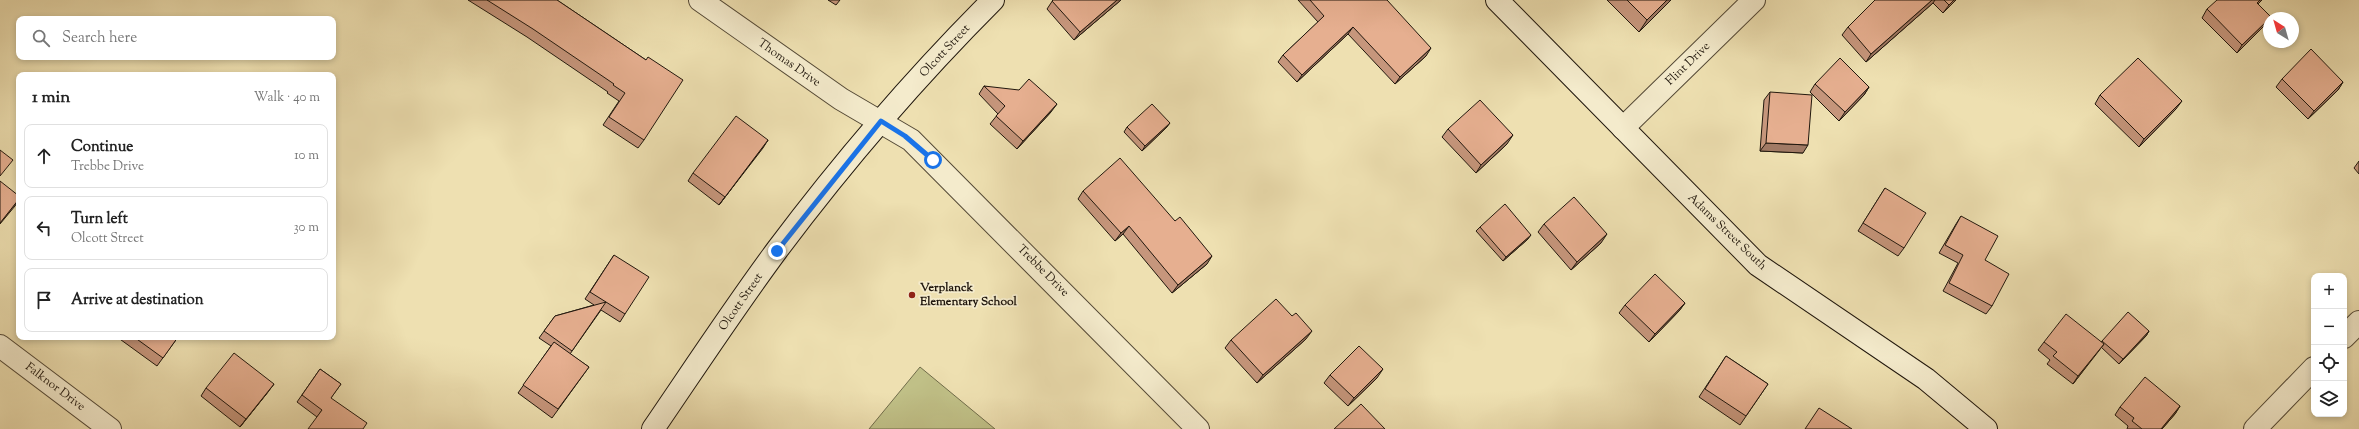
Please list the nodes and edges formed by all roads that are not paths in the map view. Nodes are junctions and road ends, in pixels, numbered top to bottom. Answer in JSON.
{"nodes":[{"id":1,"x":700,"y":0,"type":"edge"},
{"id":2,"x":993,"y":0,"type":"edge"},
{"id":3,"x":1498,"y":0,"type":"edge"},
{"id":4,"x":1754,"y":0,"type":"edge"},
{"id":5,"x":881,"y":121,"type":"junction"},
{"id":6,"x":1623,"y":128,"type":"junction"},
{"id":7,"x":2359,"y":322,"type":"edge"},
{"id":8,"x":2347,"y":334,"type":"edge"},
{"id":9,"x":0,"y":346,"type":"edge"},
{"id":10,"x":2311,"y":371,"type":"edge"},
{"id":11,"x":110,"y":429,"type":"edge"},
{"id":12,"x":653,"y":429,"type":"edge"},
{"id":13,"x":1198,"y":429,"type":"edge"},
{"id":14,"x":1986,"y":429,"type":"edge"},
{"id":15,"x":2255,"y":429,"type":"edge"}],
"edges":[{"from":1,"to":5,"type":"street","name":"Thomas Drive"},
{"from":2,"to":5,"type":"street","name":"Olcott Street"},
{"from":3,"to":6,"type":"street","name":"Adams Street South"},
{"from":4,"to":6,"type":"street","name":"Flint Drive"},
{"from":5,"to":12,"type":"street","name":"Olcott Street"},
{"from":5,"to":13,"type":"street","name":"Trebbe Drive"},
{"from":6,"to":14,"type":"street","name":"Adams Street South"},
{"from":7,"to":8,"type":"street"},
{"from":9,"to":11,"type":"street","name":"Falknor Drive"},
{"from":10,"to":15,"type":"street"}]}
